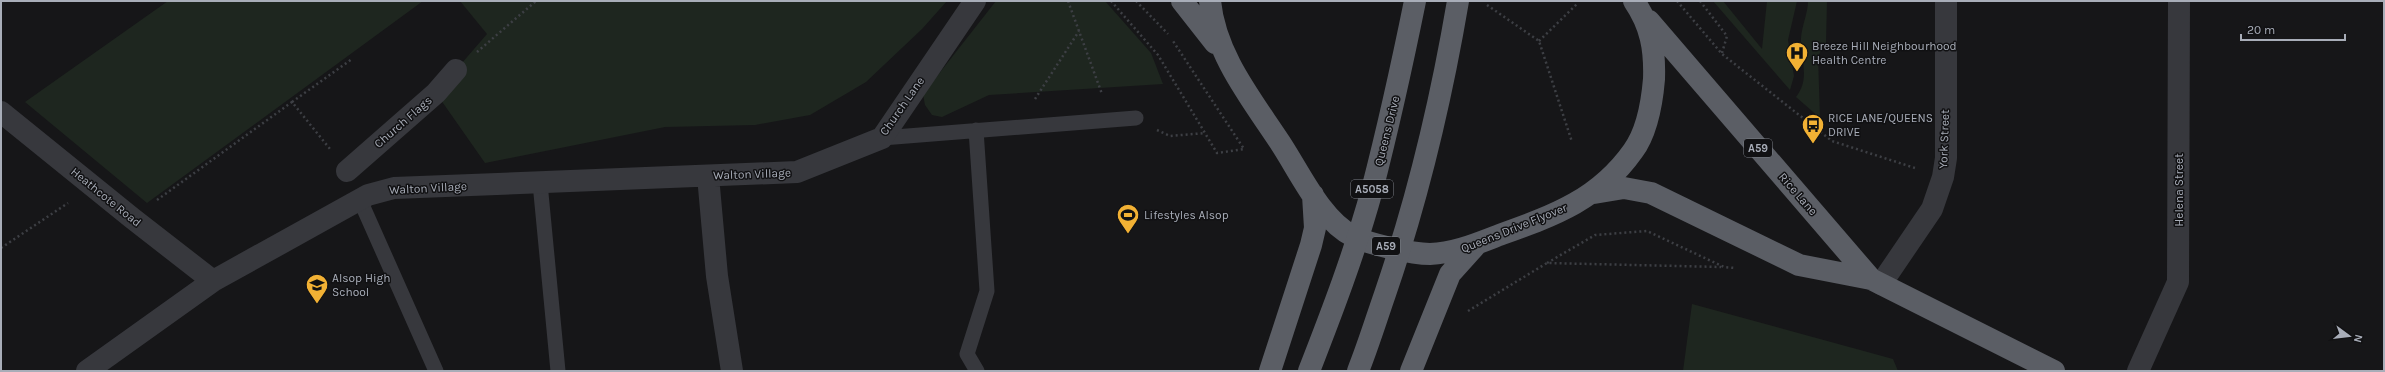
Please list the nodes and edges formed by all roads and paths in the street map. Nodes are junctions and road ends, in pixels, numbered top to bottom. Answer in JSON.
{"nodes":[{"id":1,"x":536,"y":1,"type":"edge"},
{"id":2,"x":975,"y":1,"type":"edge"},
{"id":3,"x":1068,"y":1,"type":"edge"},
{"id":4,"x":1111,"y":1,"type":"edge"},
{"id":5,"x":1136,"y":1,"type":"edge"},
{"id":6,"x":1182,"y":1,"type":"edge"},
{"id":7,"x":1210,"y":1,"type":"edge"},
{"id":8,"x":1415,"y":1,"type":"edge"},
{"id":9,"x":1458,"y":1,"type":"edge"},
{"id":10,"x":1482,"y":1,"type":"edge"},
{"id":11,"x":1677,"y":1,"type":"edge"},
{"id":12,"x":1700,"y":1,"type":"edge"},
{"id":13,"x":1946,"y":1,"type":"edge"},
{"id":14,"x":2179,"y":1,"type":"edge"},
{"id":15,"x":1577,"y":4,"type":"dead end"},
{"id":16,"x":1640,"y":9,"type":"edge"},
{"id":17,"x":1079,"y":30,"type":"junction"},
{"id":18,"x":1539,"y":41,"type":"junction"},
{"id":19,"x":1722,"y":54,"type":"junction"},
{"id":20,"x":1224,"y":55,"type":"junction"},
{"id":21,"x":352,"y":58,"type":"dead end"},
{"id":22,"x":456,"y":70,"type":"joint"},
{"id":23,"x":292,"y":102,"type":"junction"},
{"id":24,"x":1,"y":112,"type":"edge"},
{"id":25,"x":1136,"y":118,"type":"dead end"},
{"id":26,"x":1112,"y":120,"type":"junction"},
{"id":27,"x":1018,"y":127,"type":"junction"},
{"id":28,"x":976,"y":130,"type":"junction"},
{"id":29,"x":1205,"y":133,"type":"junction"},
{"id":30,"x":1170,"y":136,"type":"dead end"},
{"id":31,"x":882,"y":138,"type":"junction"},
{"id":32,"x":1572,"y":142,"type":"dead end"},
{"id":33,"x":347,"y":171,"type":"joint"},
{"id":34,"x":797,"y":172,"type":"joint"},
{"id":35,"x":708,"y":176,"type":"junction"},
{"id":36,"x":1943,"y":177,"type":"junction"},
{"id":37,"x":540,"y":183,"type":"junction"},
{"id":38,"x":93,"y":186,"type":"junction"},
{"id":39,"x":1591,"y":194,"type":"junction"},
{"id":40,"x":1313,"y":195,"type":"junction"},
{"id":41,"x":360,"y":200,"type":"junction"},
{"id":42,"x":132,"y":218,"type":"junction"},
{"id":43,"x":1595,"y":235,"type":"dead end"},
{"id":44,"x":1477,"y":244,"type":"junction"},
{"id":45,"x":1,"y":248,"type":"edge"},
{"id":46,"x":1547,"y":263,"type":"junction"},
{"id":47,"x":1724,"y":267,"type":"dead end"},
{"id":48,"x":213,"y":281,"type":"junction"},
{"id":49,"x":1876,"y":282,"type":"junction"},
{"id":50,"x":1466,"y":312,"type":"dead end"},
{"id":51,"x":1277,"y":367,"type":"edge"},
{"id":52,"x":87,"y":371,"type":"edge"},
{"id":53,"x":436,"y":371,"type":"edge"},
{"id":54,"x":558,"y":371,"type":"edge"},
{"id":55,"x":732,"y":371,"type":"edge"},
{"id":56,"x":977,"y":371,"type":"edge"},
{"id":57,"x":1309,"y":371,"type":"edge"},
{"id":58,"x":1358,"y":371,"type":"edge"},
{"id":59,"x":1411,"y":371,"type":"edge"},
{"id":60,"x":2054,"y":371,"type":"edge"},
{"id":61,"x":2138,"y":371,"type":"edge"}],
"edges":[{"from":1,"to":22,"type":"path"},
{"from":2,"to":31,"type":"street","name":"Church Lane"},
{"from":3,"to":17,"type":"path"},
{"from":4,"to":29,"type":"path"},
{"from":5,"to":29,"type":"path"},
{"from":6,"to":20,"type":"highway","number":"A59"},
{"from":7,"to":20,"type":"highway","name":"Queens Drive Flyover","number":"A59"},
{"from":8,"to":57,"type":"highway","name":"Queens Drive","number":"A5058","bridge":true},
{"from":9,"to":58,"type":"highway","bridge":true},
{"from":10,"to":18,"type":"path"},
{"from":11,"to":19,"type":"path"},
{"from":12,"to":19,"type":"path"},
{"from":13,"to":36,"type":"street","name":"York Street"},
{"from":14,"to":61,"type":"street","name":"Helena Street"},
{"from":15,"to":18,"type":"path"},
{"from":16,"to":39,"type":"highway","name":"Queens Drive Flyover","number":"A59"},
{"from":16,"to":49,"type":"highway","name":"Rice Lane","number":"A59"},
{"from":17,"to":26,"type":"path"},
{"from":17,"to":27,"type":"path"},
{"from":18,"to":32,"type":"path"},
{"from":19,"to":36,"type":"path"},
{"from":20,"to":40,"type":"highway","name":"Queens Drive Flyover","number":"A59"},
{"from":21,"to":23,"type":"path"},
{"from":22,"to":33,"type":"street","name":"Church Flags"},
{"from":23,"to":33,"type":"path"},
{"from":23,"to":42,"type":"path"},
{"from":24,"to":38,"type":"street","name":"Heathcote Road"},
{"from":25,"to":26,"type":"lane"},
{"from":26,"to":27,"type":"lane"},
{"from":27,"to":28,"type":"lane"},
{"from":28,"to":31,"type":"lane"},
{"from":28,"to":56,"type":"lane"},
{"from":29,"to":30,"type":"path"},
{"from":31,"to":34,"type":"street","name":"Church Lane"},
{"from":34,"to":35,"type":"street","name":"Walton Village"},
{"from":35,"to":37,"type":"street","name":"Walton Village"},
{"from":35,"to":55,"type":"street"},
{"from":36,"to":49,"type":"street","name":"York Street"},
{"from":37,"to":41,"type":"street","name":"Walton Village"},
{"from":37,"to":54,"type":"lane"},
{"from":38,"to":42,"type":"street","name":"Heathcote Road"},
{"from":38,"to":45,"type":"path"},
{"from":39,"to":44,"type":"highway","name":"Queens Drive Flyover","number":"A59"},
{"from":39,"to":49,"type":"highway","name":"Rice Lane","number":"A59"},
{"from":40,"to":44,"type":"highway","name":"Queens Drive Flyover","number":"A59"},
{"from":40,"to":51,"type":"highway"},
{"from":41,"to":48,"type":"street","name":"Walton Village"},
{"from":41,"to":53,"type":"lane"},
{"from":42,"to":48,"type":"street","name":"Heathcote Road"},
{"from":43,"to":46,"type":"path"},
{"from":44,"to":59,"type":"highway"},
{"from":46,"to":47,"type":"path"},
{"from":46,"to":50,"type":"path"},
{"from":48,"to":52,"type":"street","name":"Walton Village"},
{"from":49,"to":60,"type":"highway","name":"Rice Lane","number":"A59"}]}
